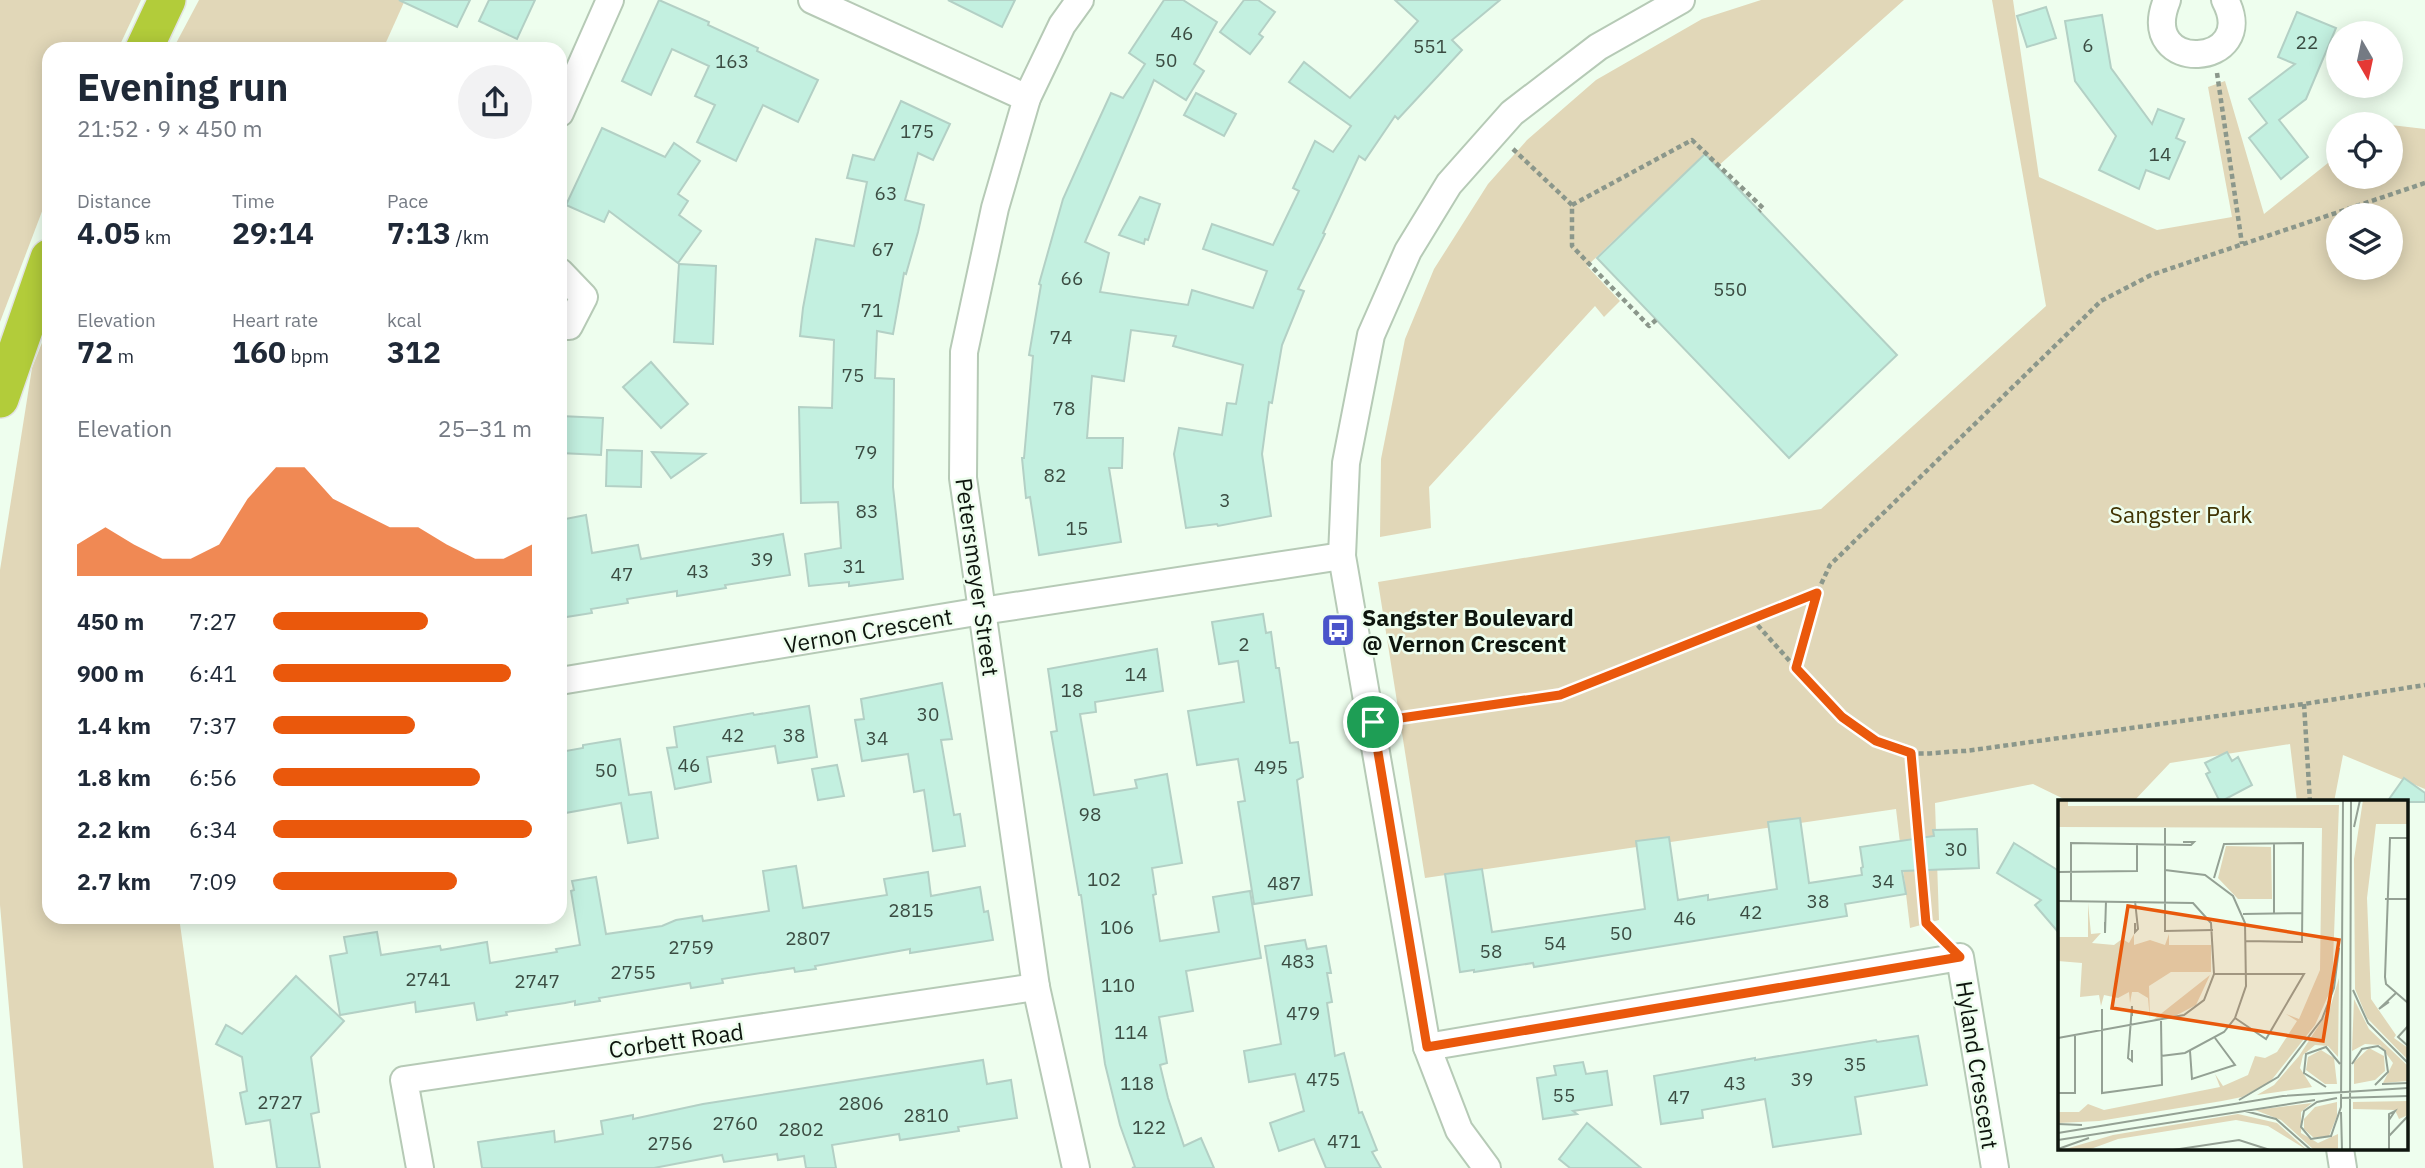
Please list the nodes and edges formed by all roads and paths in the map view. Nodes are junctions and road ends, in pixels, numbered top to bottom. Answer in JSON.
{"nodes":[{"id":1,"x":167,"y":0,"type":"edge"},
{"id":2,"x":610,"y":0,"type":"edge"},
{"id":3,"x":812,"y":0,"type":"edge"},
{"id":4,"x":1080,"y":0,"type":"edge"},
{"id":5,"x":1681,"y":0,"type":"edge"},
{"id":6,"x":2167,"y":0,"type":"edge"},
{"id":7,"x":2225,"y":0,"type":"edge"},
{"id":8,"x":147,"y":42,"type":"edge"},
{"id":9,"x":2213,"y":52,"type":"junction"},
{"id":10,"x":567,"y":97,"type":"edge"},
{"id":11,"x":1027,"y":98,"type":"junction"},
{"id":12,"x":1495,"y":132,"type":"junction"},
{"id":13,"x":2425,"y":183,"type":"edge"},
{"id":14,"x":1572,"y":205,"type":"junction"},
{"id":15,"x":1759,"y":211,"type":"dead end"},
{"id":16,"x":2242,"y":245,"type":"junction"},
{"id":17,"x":42,"y":278,"type":"edge"},
{"id":18,"x":567,"y":279,"type":"edge"},
{"id":19,"x":1656,"y":320,"type":"dead end"},
{"id":20,"x":567,"y":326,"type":"edge"},
{"id":21,"x":0,"y":399,"type":"edge"},
{"id":22,"x":1342,"y":556,"type":"junction"},
{"id":23,"x":1817,"y":593,"type":"junction"},
{"id":24,"x":982,"y":611,"type":"junction"},
{"id":25,"x":1752,"y":619,"type":"junction"},
{"id":26,"x":1796,"y":668,"type":"junction"},
{"id":27,"x":567,"y":680,"type":"edge"},
{"id":28,"x":2425,"y":685,"type":"edge"},
{"id":29,"x":2304,"y":704,"type":"junction"},
{"id":30,"x":1373,"y":722,"type":"junction"},
{"id":31,"x":1911,"y":753,"type":"junction"},
{"id":32,"x":2310,"y":800,"type":"edge"},
{"id":33,"x":1960,"y":957,"type":"junction"},
{"id":34,"x":1035,"y":987,"type":"junction"},
{"id":35,"x":1427,"y":1047,"type":"junction"},
{"id":36,"x":2340,"y":1150,"type":"edge"},
{"id":37,"x":420,"y":1168,"type":"edge"},
{"id":38,"x":1076,"y":1168,"type":"edge"},
{"id":39,"x":1487,"y":1168,"type":"edge"},
{"id":40,"x":1995,"y":1168,"type":"edge"},
{"id":41,"x":2343,"y":1168,"type":"edge"}],
"edges":[{"from":1,"to":8,"type":"highway"},
{"from":2,"to":10,"type":"street"},
{"from":3,"to":11,"type":"street"},
{"from":4,"to":11,"type":"street","name":"Petersmeyer Street"},
{"from":5,"to":12,"type":"street"},
{"from":6,"to":9,"type":"street"},
{"from":7,"to":9,"type":"street"},
{"from":9,"to":16,"type":"path"},
{"from":11,"to":24,"type":"street","name":"Petersmeyer Street"},
{"from":12,"to":14,"type":"path"},
{"from":12,"to":22,"type":"street"},
{"from":13,"to":16,"type":"path"},
{"from":14,"to":15,"type":"path"},
{"from":14,"to":19,"type":"path"},
{"from":16,"to":23,"type":"path"},
{"from":17,"to":21,"type":"highway"},
{"from":18,"to":20,"type":"street"},
{"from":22,"to":24,"type":"street","name":"Vernon Crescent"},
{"from":22,"to":30,"type":"street"},
{"from":23,"to":25,"type":"path"},
{"from":23,"to":26,"type":"path"},
{"from":24,"to":27,"type":"street","name":"Vernon Crescent"},
{"from":24,"to":34,"type":"street","name":"Petersmeyer Street"},
{"from":25,"to":26,"type":"path"},
{"from":25,"to":30,"type":"path"},
{"from":26,"to":31,"type":"path"},
{"from":28,"to":29,"type":"path"},
{"from":29,"to":31,"type":"path"},
{"from":29,"to":32,"type":"path"},
{"from":30,"to":35,"type":"street"},
{"from":31,"to":33,"type":"path"},
{"from":33,"to":35,"type":"street","name":"Hyland Crescent"},
{"from":33,"to":40,"type":"street","name":"Hyland Crescent"},
{"from":34,"to":37,"type":"street","name":"Corbett Road"},
{"from":34,"to":38,"type":"street","name":"Petersmeyer Street"},
{"from":35,"to":39,"type":"street"},
{"from":36,"to":41,"type":"street"}]}
